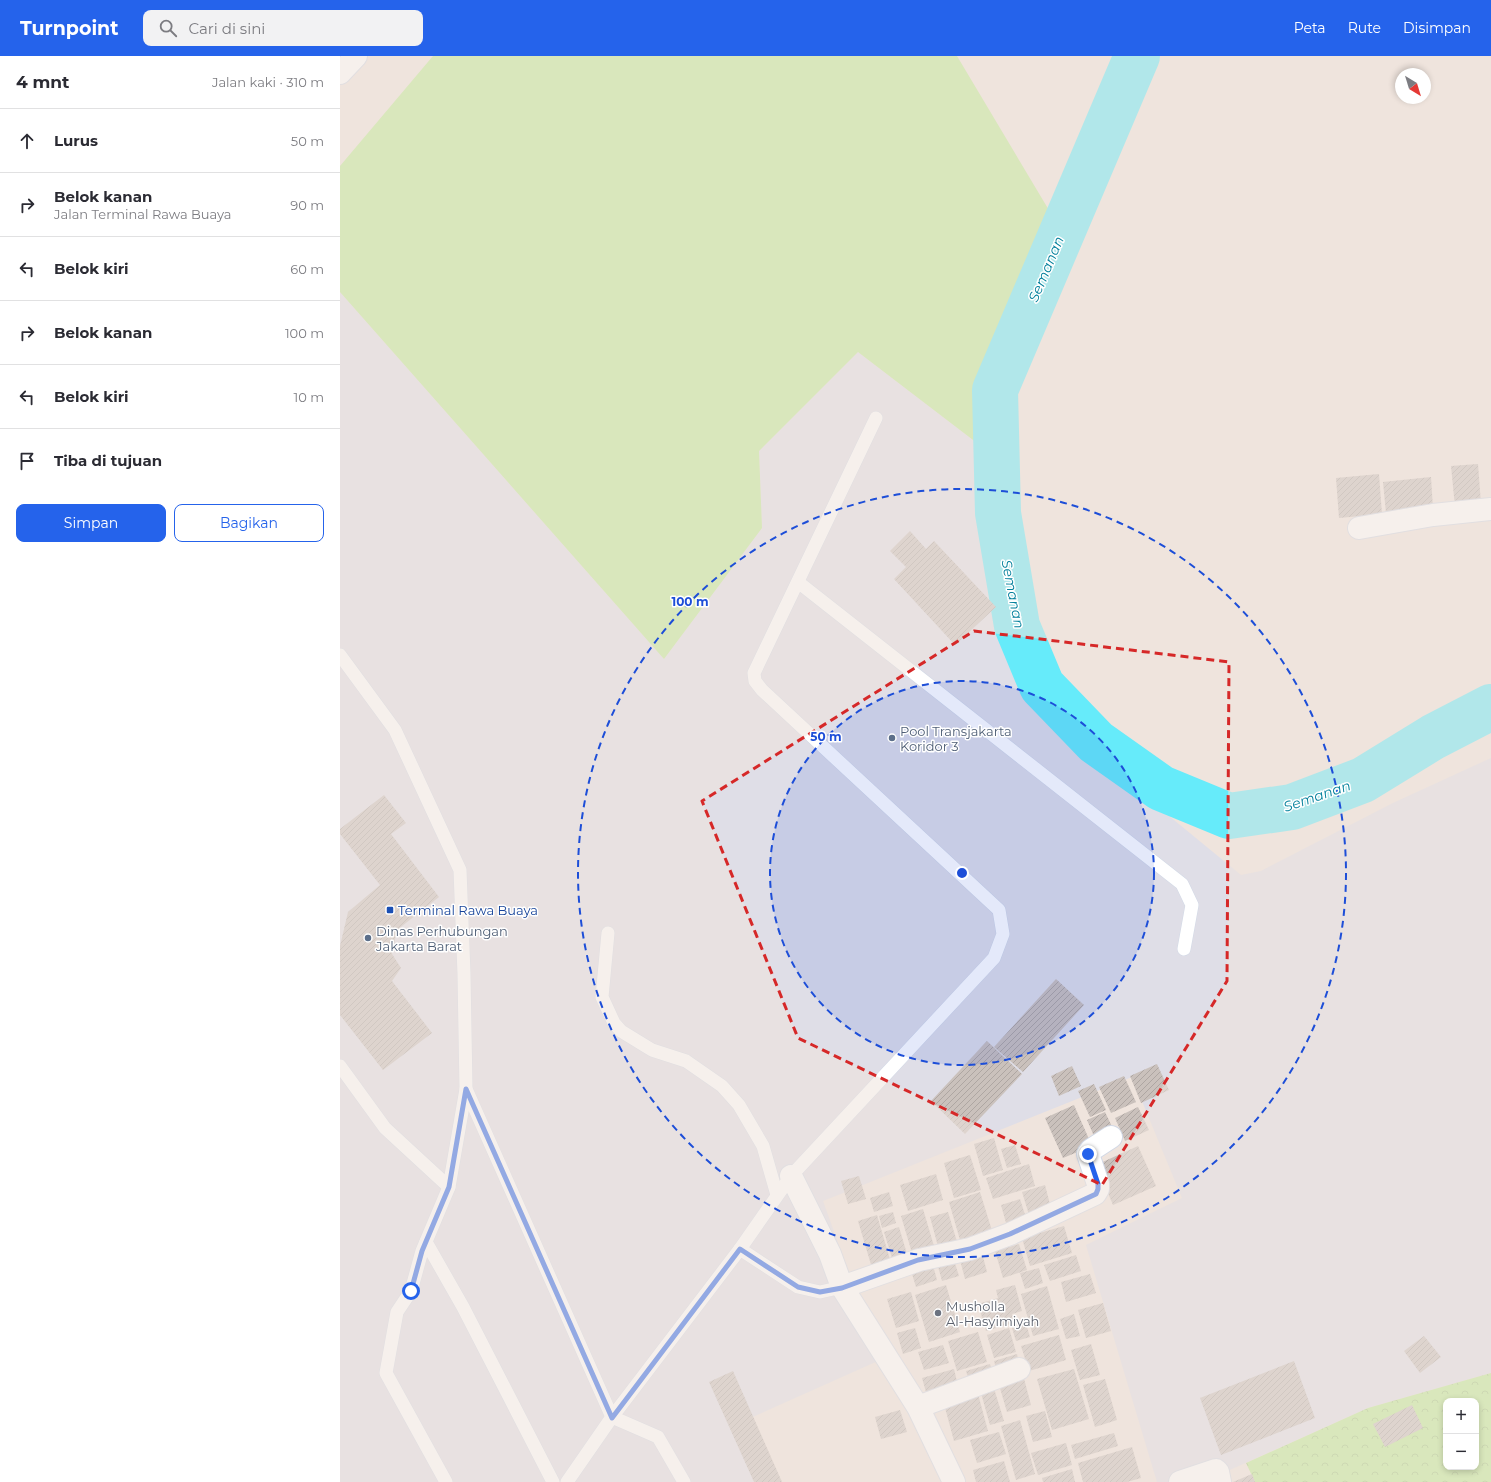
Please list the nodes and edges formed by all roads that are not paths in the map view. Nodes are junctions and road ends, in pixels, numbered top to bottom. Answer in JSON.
{"nodes":[{"id":1,"x":356,"y":56,"type":"edge"},
{"id":2,"x":340,"y":73,"type":"edge"},
{"id":3,"x":876,"y":418,"type":"dead end"},
{"id":4,"x":1491,"y":510,"type":"edge"},
{"id":5,"x":1359,"y":528,"type":"dead end"},
{"id":6,"x":798,"y":582,"type":"junction"},
{"id":7,"x":340,"y":655,"type":"edge"},
{"id":8,"x":608,"y":933,"type":"dead end"},
{"id":9,"x":1184,"y":949,"type":"dead end"},
{"id":10,"x":340,"y":1066,"type":"edge"},
{"id":11,"x":466,"y":1089,"type":"junction"},
{"id":12,"x":1112,"y":1137,"type":"dead end"},
{"id":13,"x":792,"y":1176,"type":"junction"},
{"id":14,"x":449,"y":1187,"type":"junction"},
{"id":15,"x":777,"y":1195,"type":"junction"},
{"id":16,"x":426,"y":1242,"type":"junction"},
{"id":17,"x":740,"y":1249,"type":"junction"},
{"id":18,"x":842,"y":1288,"type":"junction"},
{"id":19,"x":1020,"y":1369,"type":"dead end"},
{"id":20,"x":918,"y":1407,"type":"junction"},
{"id":21,"x":612,"y":1418,"type":"junction"},
{"id":22,"x":446,"y":1482,"type":"edge"},
{"id":23,"x":553,"y":1482,"type":"edge"},
{"id":24,"x":567,"y":1482,"type":"edge"},
{"id":25,"x":684,"y":1482,"type":"edge"},
{"id":26,"x":954,"y":1482,"type":"edge"},
{"id":27,"x":1180,"y":1482,"type":"edge"},
{"id":28,"x":1220,"y":1482,"type":"edge"}],
"edges":[{"from":1,"to":2,"type":"street"},
{"from":3,"to":6,"type":"lane"},
{"from":4,"to":5,"type":"street"},
{"from":6,"to":9,"type":"lane"},
{"from":6,"to":13,"type":"lane"},
{"from":7,"to":11,"type":"lane"},
{"from":8,"to":15,"type":"lane"},
{"from":10,"to":14,"type":"lane"},
{"from":11,"to":14,"type":"lane"},
{"from":11,"to":21,"type":"lane"},
{"from":12,"to":18,"type":"street"},
{"from":13,"to":15,"type":"lane"},
{"from":13,"to":18,"type":"street"},
{"from":14,"to":16,"type":"lane"},
{"from":15,"to":17,"type":"lane"},
{"from":16,"to":22,"type":"lane"},
{"from":16,"to":23,"type":"lane"},
{"from":17,"to":18,"type":"lane"},
{"from":17,"to":21,"type":"lane"},
{"from":18,"to":20,"type":"street"},
{"from":19,"to":20,"type":"street"},
{"from":20,"to":26,"type":"street"},
{"from":21,"to":24,"type":"lane"},
{"from":21,"to":25,"type":"lane"},
{"from":27,"to":28,"type":"street"}]}
